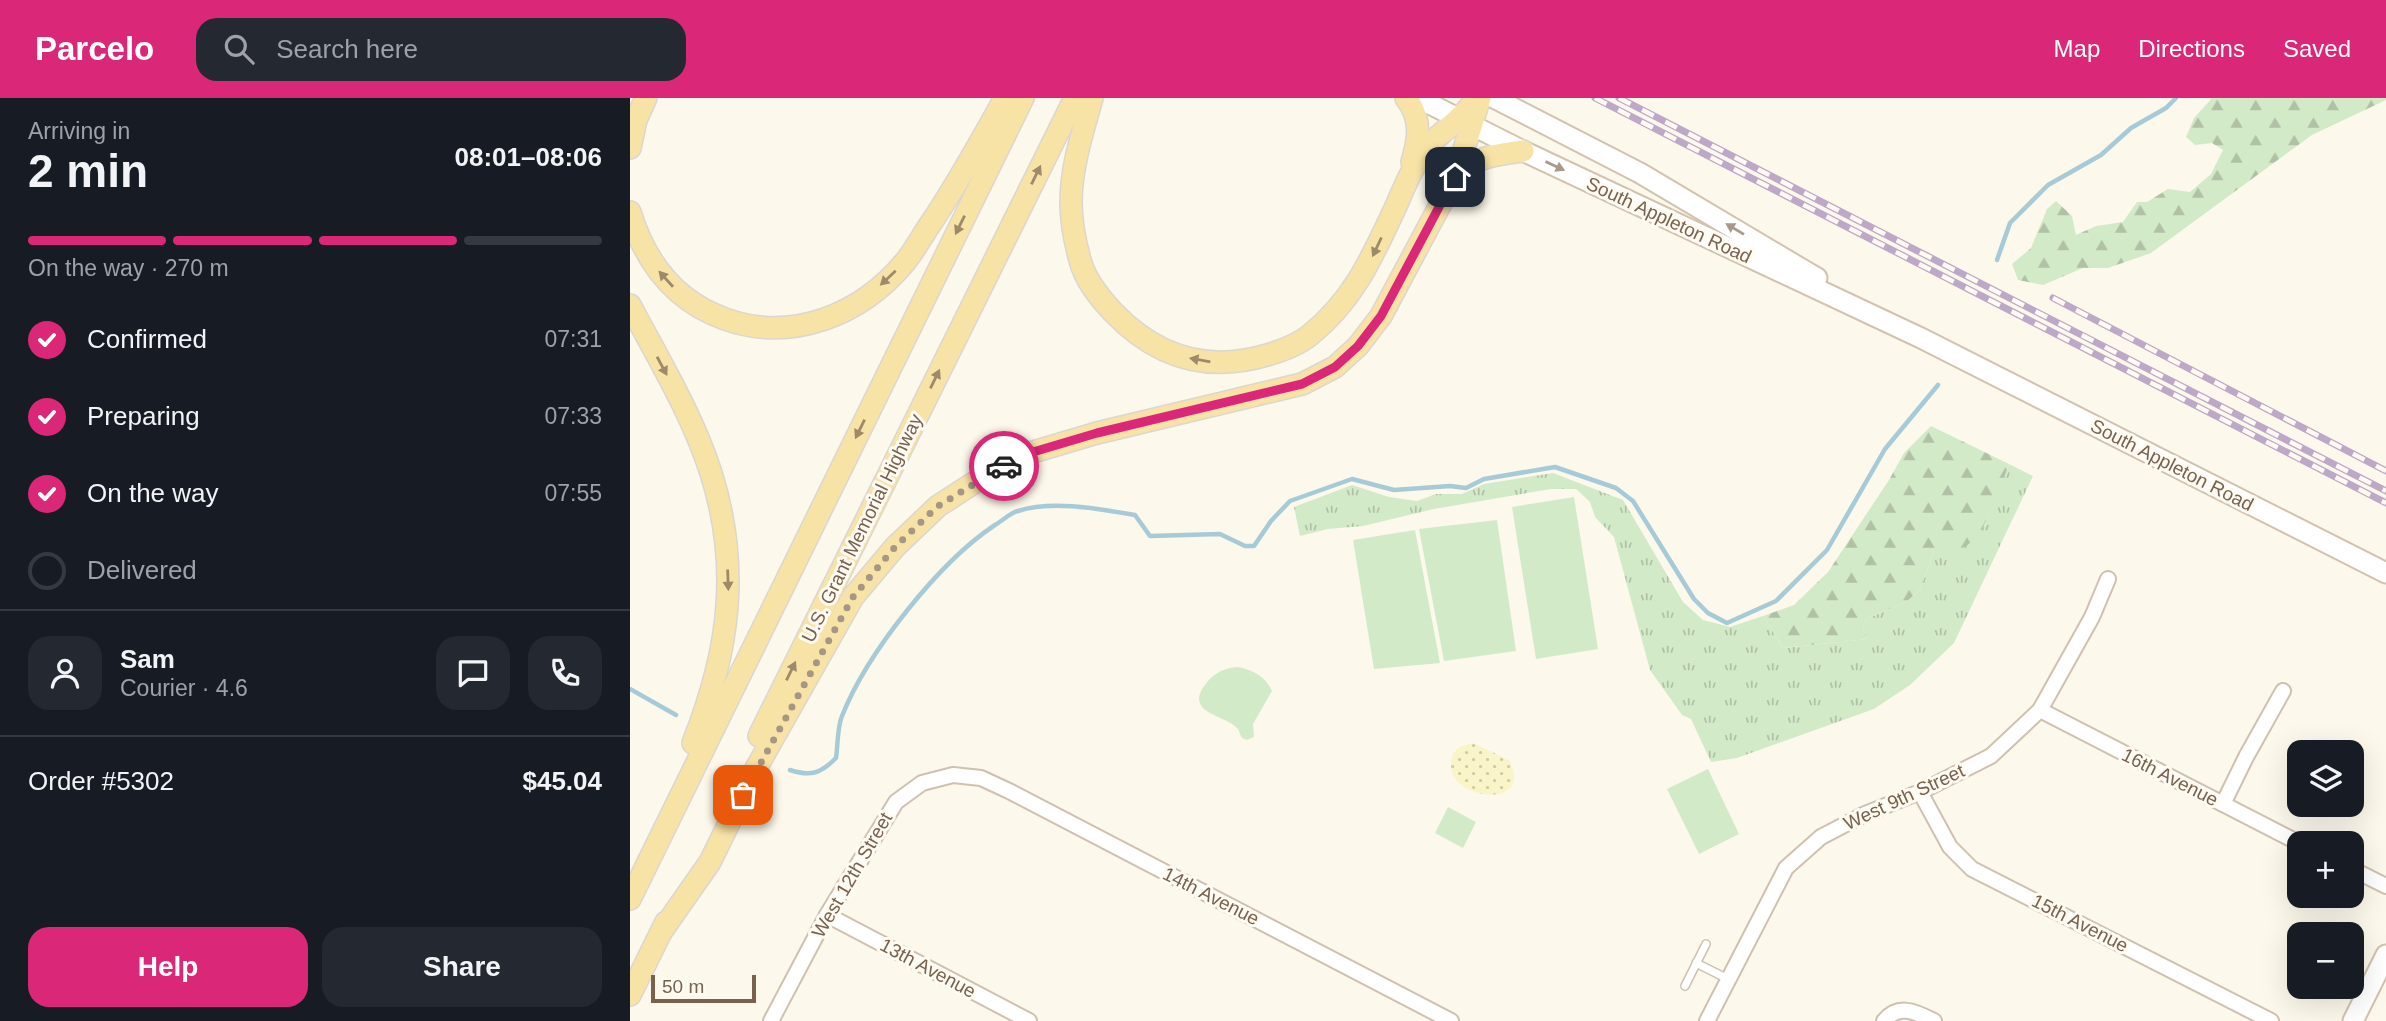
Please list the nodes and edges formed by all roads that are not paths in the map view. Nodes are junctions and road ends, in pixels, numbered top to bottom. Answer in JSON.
{"nodes":[{"id":1,"x":646,"y":98,"type":"edge"},
{"id":2,"x":1006,"y":98,"type":"edge"},
{"id":3,"x":1023,"y":98,"type":"edge"},
{"id":4,"x":1075,"y":98,"type":"edge"},
{"id":5,"x":1092,"y":98,"type":"edge"},
{"id":6,"x":1406,"y":98,"type":"edge"},
{"id":7,"x":1418,"y":98,"type":"edge"},
{"id":8,"x":1479,"y":98,"type":"edge"},
{"id":9,"x":1494,"y":98,"type":"edge"},
{"id":10,"x":1466,"y":121,"type":"junction"},
{"id":11,"x":630,"y":148,"type":"edge"},
{"id":12,"x":1522,"y":151,"type":"junction"},
{"id":13,"x":1455,"y":177,"type":"junction"},
{"id":14,"x":1405,"y":186,"type":"junction"},
{"id":15,"x":630,"y":212,"type":"edge"},
{"id":16,"x":630,"y":305,"type":"edge"},
{"id":17,"x":1921,"y":338,"type":"junction"},
{"id":18,"x":2386,"y":573,"type":"edge"},
{"id":19,"x":2108,"y":579,"type":"dead end"},
{"id":20,"x":2283,"y":691,"type":"dead end"},
{"id":21,"x":2040,"y":710,"type":"junction"},
{"id":22,"x":970,"y":776,"type":"joint"},
{"id":23,"x":1920,"y":792,"type":"junction"},
{"id":24,"x":2223,"y":804,"type":"junction"},
{"id":25,"x":2287,"y":837,"type":"edge"},
{"id":26,"x":2364,"y":875,"type":"edge"},
{"id":27,"x":630,"y":881,"type":"edge"},
{"id":28,"x":2386,"y":886,"type":"edge"},
{"id":29,"x":630,"y":899,"type":"edge"},
{"id":30,"x":827,"y":915,"type":"junction"},
{"id":31,"x":661,"y":932,"type":"junction"},
{"id":32,"x":1706,"y":944,"type":"dead end"},
{"id":33,"x":2386,"y":955,"type":"edge"},
{"id":34,"x":1696,"y":963,"type":"junction"},
{"id":35,"x":1728,"y":979,"type":"junction"},
{"id":36,"x":1685,"y":986,"type":"dead end"},
{"id":37,"x":630,"y":995,"type":"edge"},
{"id":38,"x":771,"y":1021,"type":"edge"},
{"id":39,"x":1029,"y":1021,"type":"edge"},
{"id":40,"x":1451,"y":1021,"type":"edge"},
{"id":41,"x":1707,"y":1021,"type":"edge"},
{"id":42,"x":1884,"y":1021,"type":"edge"},
{"id":43,"x":1934,"y":1021,"type":"edge"},
{"id":44,"x":2271,"y":1021,"type":"edge"},
{"id":45,"x":2353,"y":1021,"type":"edge"}],
"edges":[{"from":1,"to":11,"type":"main road"},
{"from":2,"to":15,"type":"main road","one_way":true},
{"from":3,"to":29,"type":"main road","one_way":true},
{"from":31,"to":4,"type":"main road","name":"U.S. Grant Memorial Highway","one_way":true},
{"from":14,"to":5,"type":"main road","one_way":true},
{"from":6,"to":14,"type":"main road"},
{"from":7,"to":10,"type":"main road","name":"South Appleton Road"},
{"from":8,"to":10,"type":"main road"},
{"from":17,"to":9,"type":"main road","name":"South Appleton Road","one_way":true},
{"from":10,"to":12,"type":"main road","name":"South Appleton Road"},
{"from":10,"to":13,"type":"main road"},
{"from":10,"to":14,"type":"main road"},
{"from":12,"to":13,"type":"main road"},
{"from":12,"to":17,"type":"main road","name":"South Appleton Road","one_way":true},
{"from":13,"to":31,"type":"main road"},
{"from":16,"to":27,"type":"main road","one_way":true},
{"from":17,"to":18,"type":"main road","name":"South Appleton Road"},
{"from":19,"to":21,"type":"street","name":"West 9th Street"},
{"from":20,"to":24,"type":"street"},
{"from":21,"to":23,"type":"street","name":"West 9th Street"},
{"from":21,"to":24,"type":"street","name":"16th Avenue"},
{"from":22,"to":30,"type":"street","name":"West 12th Street"},
{"from":22,"to":40,"type":"street","name":"14th Avenue"},
{"from":23,"to":35,"type":"street","name":"West 9th Street"},
{"from":23,"to":44,"type":"street","name":"15th Avenue"},
{"from":24,"to":25,"type":"street","name":"16th Avenue"},
{"from":26,"to":28,"type":"street"},
{"from":30,"to":38,"type":"street","name":"West 12th Street"},
{"from":30,"to":39,"type":"street","name":"13th Avenue"},
{"from":31,"to":37,"type":"main road","name":"U.S. Grant Memorial Highway"},
{"from":32,"to":34,"type":"lane"},
{"from":33,"to":45,"type":"main road"},
{"from":34,"to":35,"type":"lane"},
{"from":34,"to":36,"type":"lane"},
{"from":35,"to":41,"type":"street","name":"West 9th Street"},
{"from":42,"to":43,"type":"street"}]}
